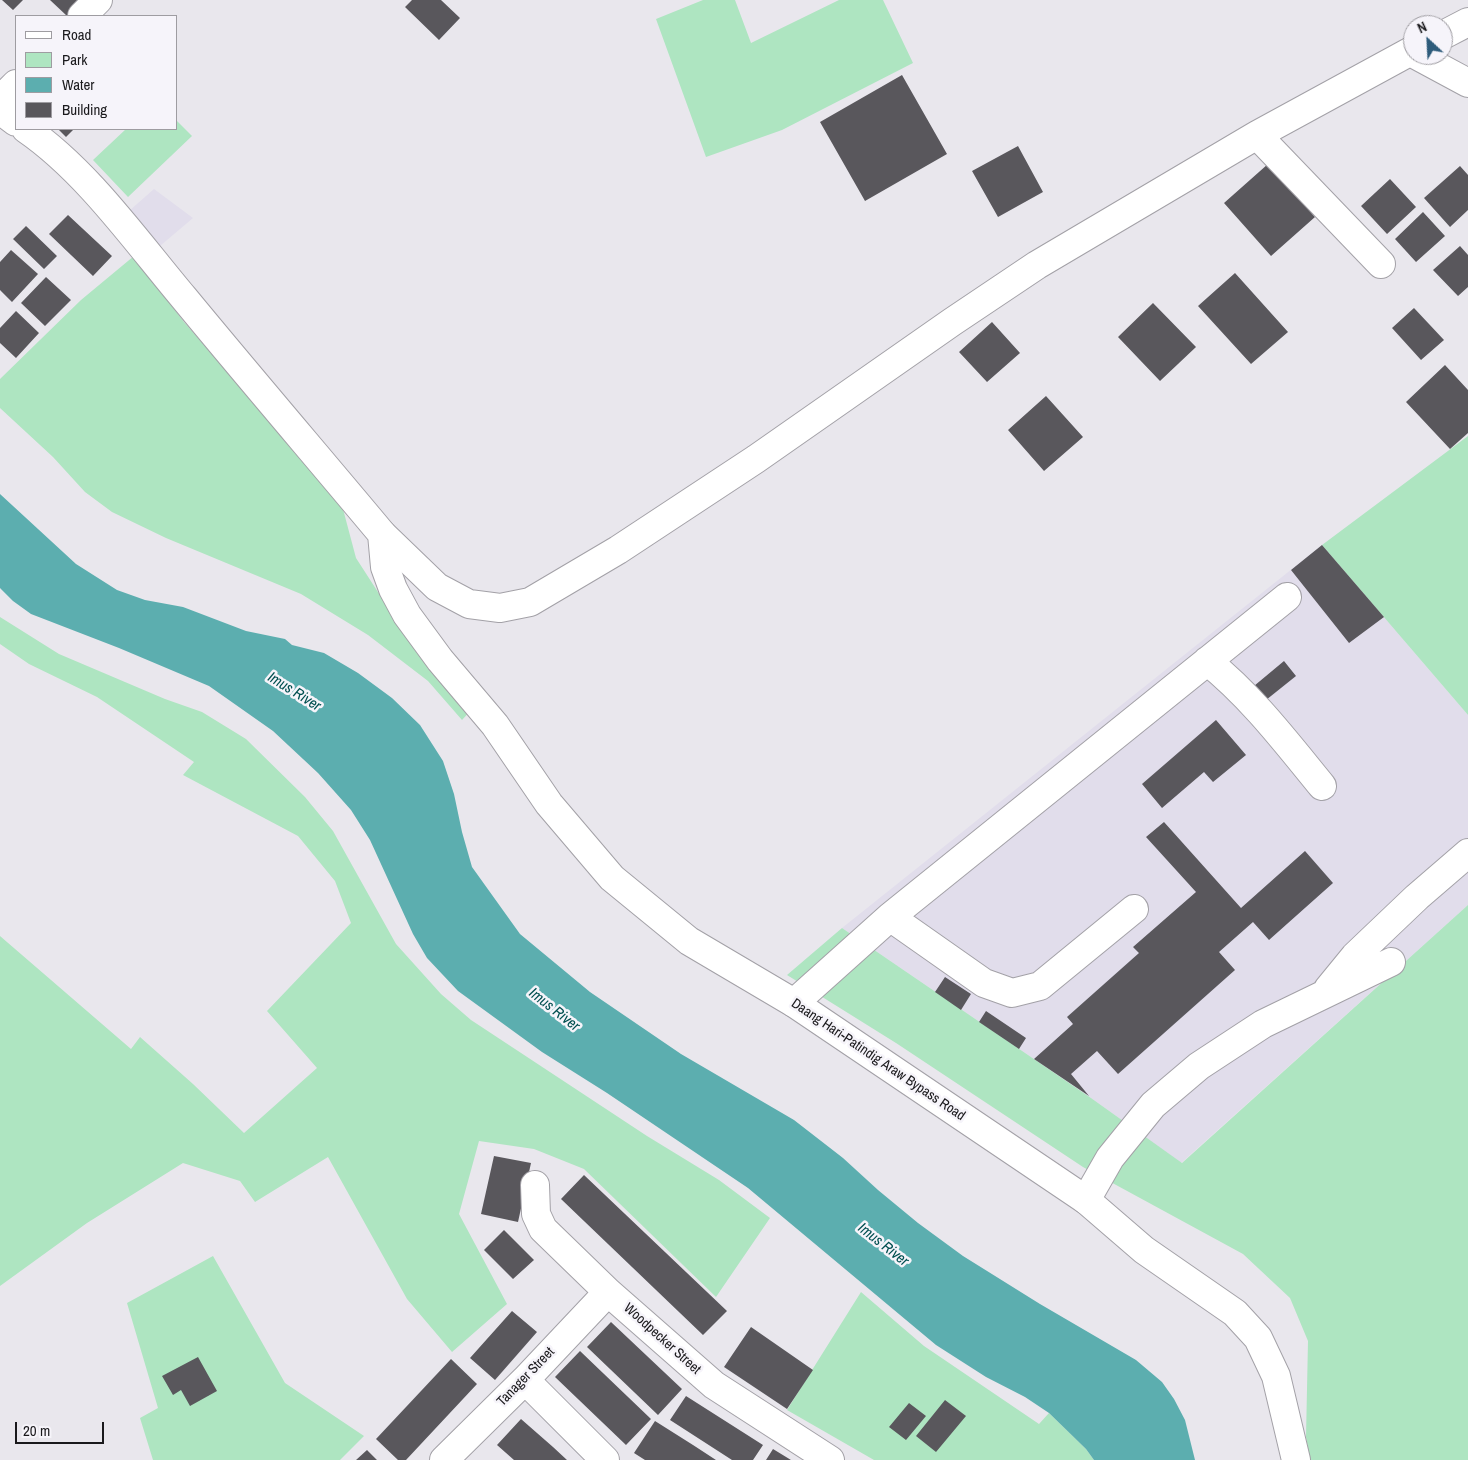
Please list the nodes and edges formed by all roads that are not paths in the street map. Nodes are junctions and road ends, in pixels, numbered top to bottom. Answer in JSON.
{"nodes":[{"id":1,"x":98,"y":0,"type":"edge"},
{"id":2,"x":83,"y":15,"type":"edge"},
{"id":3,"x":1468,"y":22,"type":"edge"},
{"id":4,"x":1453,"y":30,"type":"edge"},
{"id":5,"x":1403,"y":58,"type":"edge"},
{"id":6,"x":1435,"y":65,"type":"edge"},
{"id":7,"x":1468,"y":83,"type":"edge"},
{"id":8,"x":15,"y":85,"type":"edge"},
{"id":9,"x":0,"y":100,"type":"edge"},
{"id":10,"x":0,"y":110,"type":"edge"},
{"id":11,"x":15,"y":121,"type":"edge"},
{"id":12,"x":27,"y":130,"type":"edge"},
{"id":13,"x":1257,"y":135,"type":"junction"},
{"id":14,"x":1381,"y":264,"type":"dead end"},
{"id":15,"x":382,"y":534,"type":"junction"},
{"id":16,"x":1287,"y":597,"type":"dead end"},
{"id":17,"x":1207,"y":661,"type":"junction"},
{"id":18,"x":1322,"y":786,"type":"dead end"},
{"id":19,"x":1468,"y":853,"type":"edge"},
{"id":20,"x":1134,"y":909,"type":"dead end"},
{"id":21,"x":890,"y":916,"type":"junction"},
{"id":22,"x":1391,"y":962,"type":"dead end"},
{"id":23,"x":1321,"y":997,"type":"junction"},
{"id":24,"x":794,"y":1003,"type":"junction"},
{"id":25,"x":535,"y":1185,"type":"dead end"},
{"id":26,"x":1086,"y":1200,"type":"junction"},
{"id":27,"x":608,"y":1292,"type":"junction"},
{"id":28,"x":525,"y":1380,"type":"junction"},
{"id":29,"x":444,"y":1460,"type":"edge"},
{"id":30,"x":605,"y":1460,"type":"edge"},
{"id":31,"x":830,"y":1460,"type":"edge"},
{"id":32,"x":1296,"y":1460,"type":"edge"}],
"edges":[{"from":1,"to":2,"type":"street"},
{"from":3,"to":4,"type":"street"},
{"from":5,"to":13,"type":"street"},
{"from":6,"to":7,"type":"street"},
{"from":8,"to":9,"type":"street"},
{"from":10,"to":11,"type":"street"},
{"from":12,"to":15,"type":"street"},
{"from":13,"to":14,"type":"street"},
{"from":13,"to":15,"type":"street"},
{"from":15,"to":24,"type":"street","name":"Daang Hari-Patindig Araw Bypass Road"},
{"from":16,"to":17,"type":"street"},
{"from":17,"to":18,"type":"street"},
{"from":17,"to":21,"type":"street"},
{"from":19,"to":23,"type":"street"},
{"from":20,"to":21,"type":"street"},
{"from":21,"to":24,"type":"street"},
{"from":22,"to":23,"type":"street"},
{"from":23,"to":26,"type":"street"},
{"from":24,"to":26,"type":"street","name":"Daang Hari-Patindig Araw Bypass Road"},
{"from":25,"to":27,"type":"street","name":"Woodpecker Street"},
{"from":26,"to":32,"type":"street","name":"Daang Hari-Patindig Araw Bypass Road"},
{"from":27,"to":28,"type":"street","name":"Tanager Street"},
{"from":27,"to":31,"type":"street","name":"Woodpecker Street"},
{"from":28,"to":29,"type":"street","name":"Tanager Street"},
{"from":28,"to":30,"type":"street"}]}
